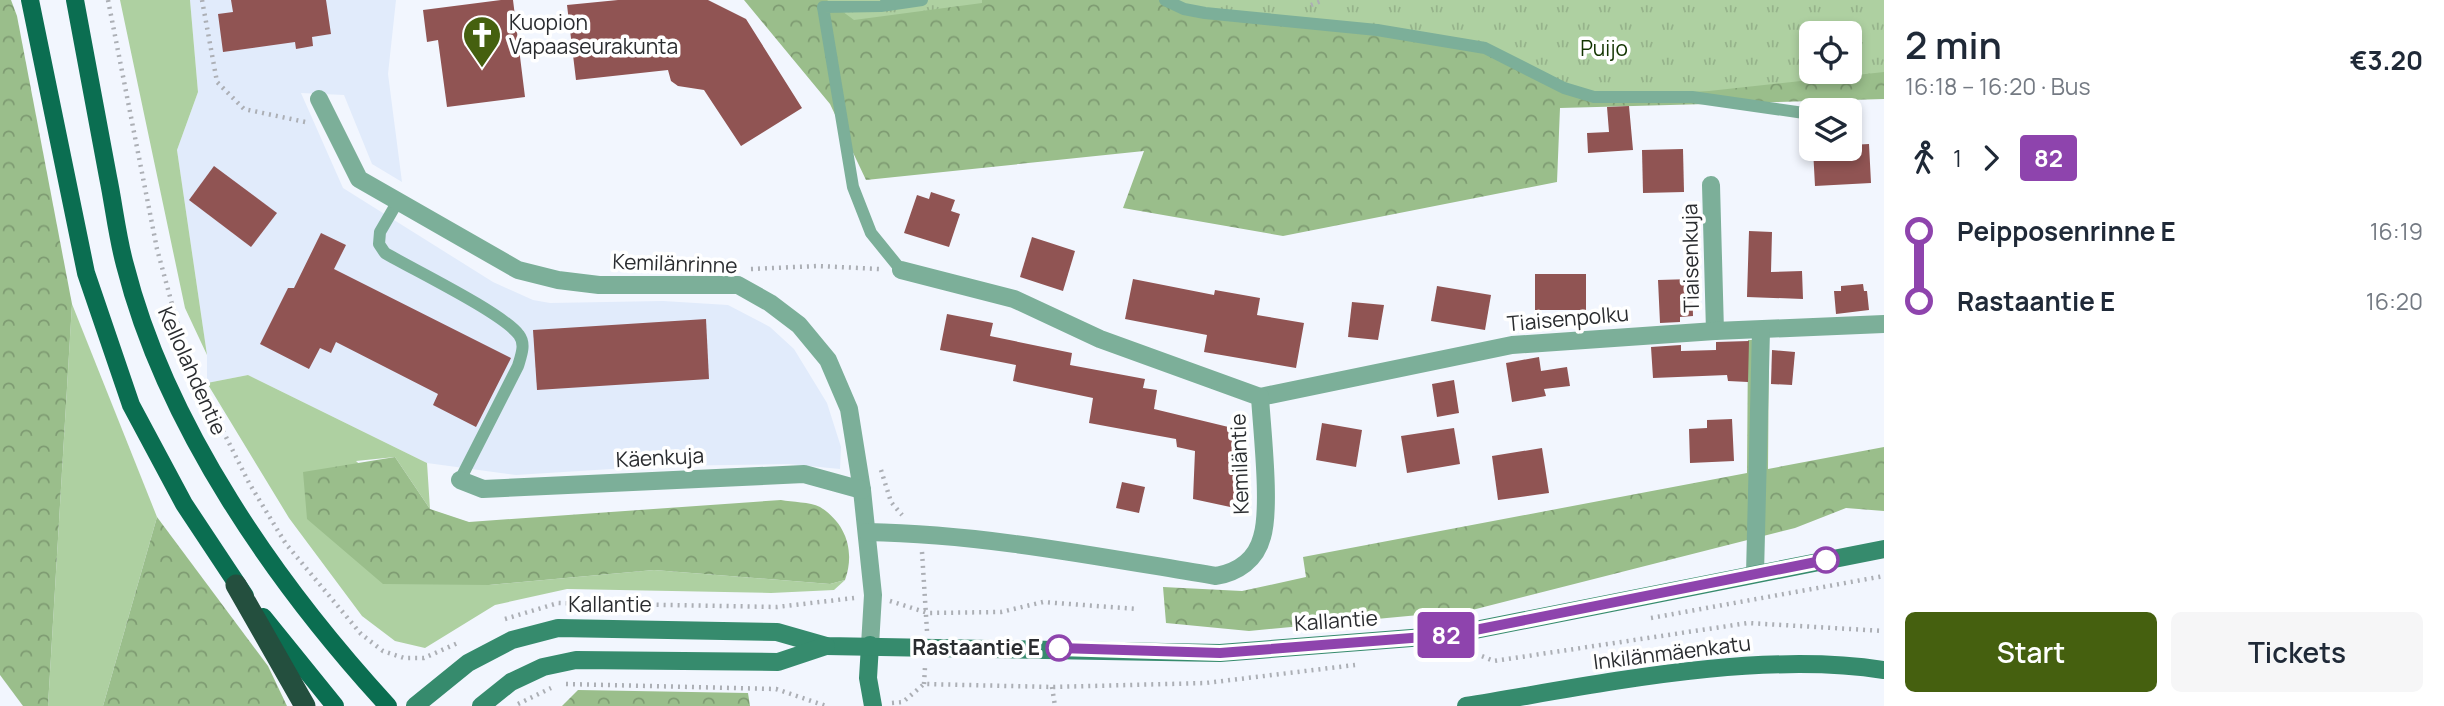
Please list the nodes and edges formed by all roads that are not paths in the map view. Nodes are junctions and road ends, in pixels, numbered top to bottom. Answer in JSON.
{"nodes":[{"id":1,"x":30,"y":0,"type":"edge"},
{"id":2,"x":75,"y":0,"type":"edge"},
{"id":3,"x":922,"y":0,"type":"edge"},
{"id":4,"x":1165,"y":0,"type":"edge"},
{"id":5,"x":319,"y":99,"type":"dead end"},
{"id":6,"x":1799,"y":111,"type":"edge"},
{"id":7,"x":1711,"y":185,"type":"dead end"},
{"id":8,"x":398,"y":201,"type":"junction"},
{"id":9,"x":901,"y":270,"type":"joint"},
{"id":10,"x":1884,"y":324,"type":"edge"},
{"id":11,"x":1761,"y":330,"type":"junction"},
{"id":12,"x":1715,"y":331,"type":"junction"},
{"id":13,"x":1260,"y":397,"type":"junction"},
{"id":14,"x":460,"y":480,"type":"joint"},
{"id":15,"x":862,"y":490,"type":"junction"},
{"id":16,"x":867,"y":533,"type":"junction"},
{"id":17,"x":1884,"y":549,"type":"edge"},
{"id":18,"x":1755,"y":574,"type":"junction"},
{"id":19,"x":236,"y":585,"type":"junction"},
{"id":20,"x":870,"y":645,"type":"junction"},
{"id":21,"x":826,"y":646,"type":"junction"},
{"id":22,"x":1884,"y":670,"type":"edge"},
{"id":23,"x":305,"y":706,"type":"edge"},
{"id":24,"x":335,"y":706,"type":"edge"},
{"id":25,"x":388,"y":706,"type":"edge"},
{"id":26,"x":415,"y":706,"type":"edge"},
{"id":27,"x":481,"y":706,"type":"edge"},
{"id":28,"x":873,"y":706,"type":"edge"},
{"id":29,"x":1466,"y":706,"type":"edge"}],
"edges":[{"from":1,"to":19,"type":"main road"},
{"from":2,"to":25,"type":"main road","name":"Kellolahdentie"},
{"from":3,"to":9,"type":"lane"},
{"from":4,"to":6,"type":"lane"},
{"from":5,"to":8,"type":"street","name":"Kemilänrinne"},
{"from":7,"to":12,"type":"street","name":"Tiaisenkuja"},
{"from":8,"to":14,"type":"lane"},
{"from":8,"to":15,"type":"street","name":"Kemilänrinne"},
{"from":9,"to":13,"type":"street","name":"Kemiläntie"},
{"from":10,"to":11,"type":"street","name":"Tiaisenpolku"},
{"from":11,"to":12,"type":"street","name":"Tiaisenpolku"},
{"from":11,"to":18,"type":"street"},
{"from":12,"to":13,"type":"street","name":"Tiaisenpolku"},
{"from":13,"to":16,"type":"street","name":"Kemiläntie"},
{"from":14,"to":15,"type":"street","name":"Käenkuja"},
{"from":15,"to":16,"type":"street","name":"Kemilänrinne"},
{"from":16,"to":20,"type":"street","name":"Kemilänrinne"},
{"from":17,"to":18,"type":"main road","name":"Kallantie"},
{"from":18,"to":20,"type":"main road","name":"Kallantie"},
{"from":19,"to":23,"type":"highway"},
{"from":19,"to":24,"type":"main road"},
{"from":20,"to":21,"type":"main road","name":"Kallantie"},
{"from":20,"to":28,"type":"main road"},
{"from":21,"to":26,"type":"main road","name":"Kallantie"},
{"from":21,"to":27,"type":"main road","name":"Kallantie"},
{"from":22,"to":29,"type":"main road","name":"Inkilänmäenkatu"}]}
